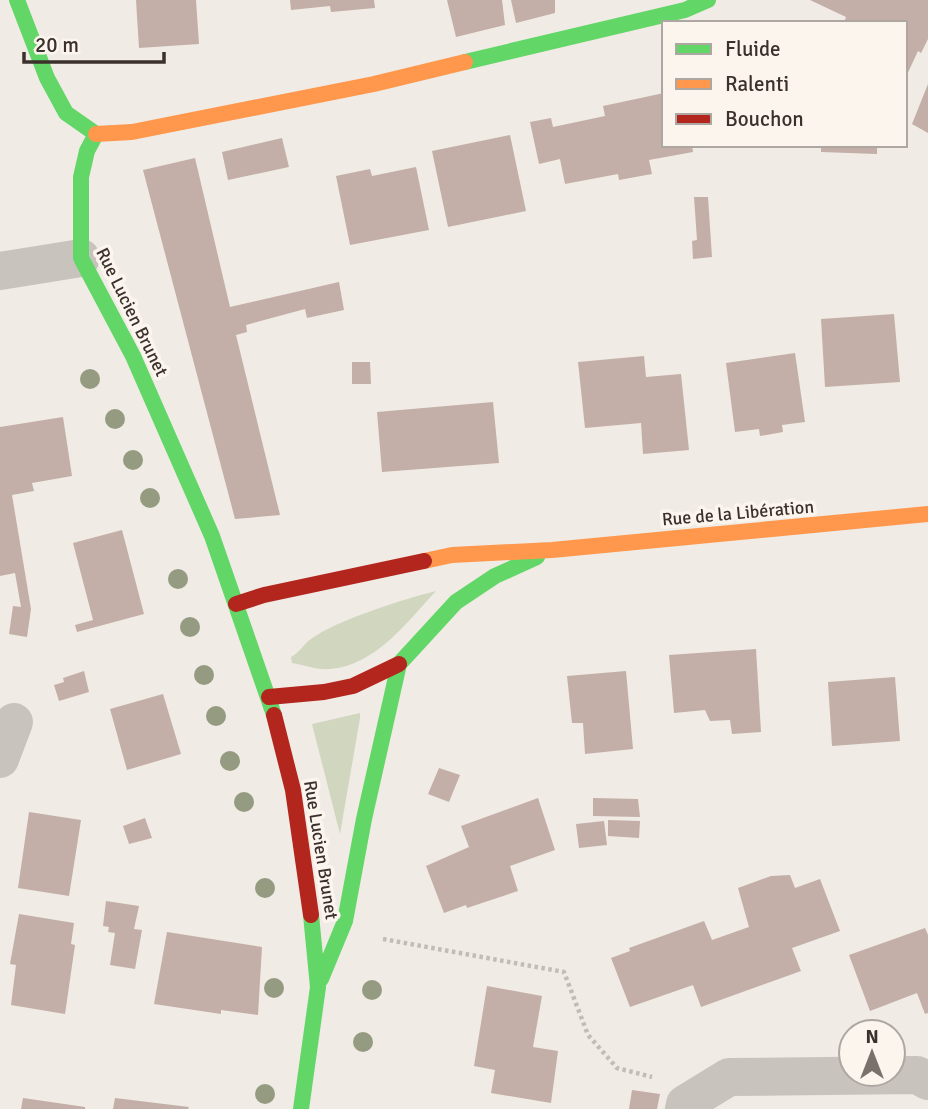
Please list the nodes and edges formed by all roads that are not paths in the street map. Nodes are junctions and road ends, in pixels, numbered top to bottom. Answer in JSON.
{"nodes":[{"id":1,"x":17,"y":0,"type":"edge"},
{"id":2,"x":708,"y":0,"type":"edge"},
{"id":3,"x":96,"y":134,"type":"junction"},
{"id":4,"x":80,"y":258,"type":"junction"},
{"id":5,"x":0,"y":271,"type":"edge"},
{"id":6,"x":928,"y":514,"type":"edge"},
{"id":7,"x":552,"y":550,"type":"junction"},
{"id":8,"x":236,"y":604,"type":"junction"},
{"id":9,"x":398,"y":664,"type":"junction"},
{"id":10,"x":269,"y":697,"type":"junction"},
{"id":11,"x":14,"y":722,"type":"dead end"},
{"id":12,"x":0,"y":759,"type":"edge"},
{"id":13,"x":317,"y":986,"type":"junction"},
{"id":14,"x":928,"y":1081,"type":"edge"},
{"id":15,"x":696,"y":1100,"type":"edge"},
{"id":16,"x":301,"y":1109,"type":"edge"}],
"edges":[{"from":1,"to":3,"type":"street"},
{"from":2,"to":3,"type":"street"},
{"from":3,"to":4,"type":"street","name":"Rue Lucien Brunet"},
{"from":4,"to":5,"type":"street"},
{"from":4,"to":8,"type":"street","name":"Rue Lucien Brunet"},
{"from":6,"to":7,"type":"street","name":"Rue de la Libération"},
{"from":7,"to":8,"type":"street","name":"Rue de la Libération"},
{"from":7,"to":9,"type":"street","name":"Rue de la Libération"},
{"from":8,"to":10,"type":"street","name":"Rue Lucien Brunet"},
{"from":9,"to":10,"type":"street","name":"Rue de la Libération"},
{"from":9,"to":13,"type":"street"},
{"from":10,"to":13,"type":"street","name":"Rue Lucien Brunet"},
{"from":11,"to":12,"type":"street"},
{"from":13,"to":16,"type":"street","name":"Rue Lucien Brunet"},
{"from":14,"to":15,"type":"street"}]}
